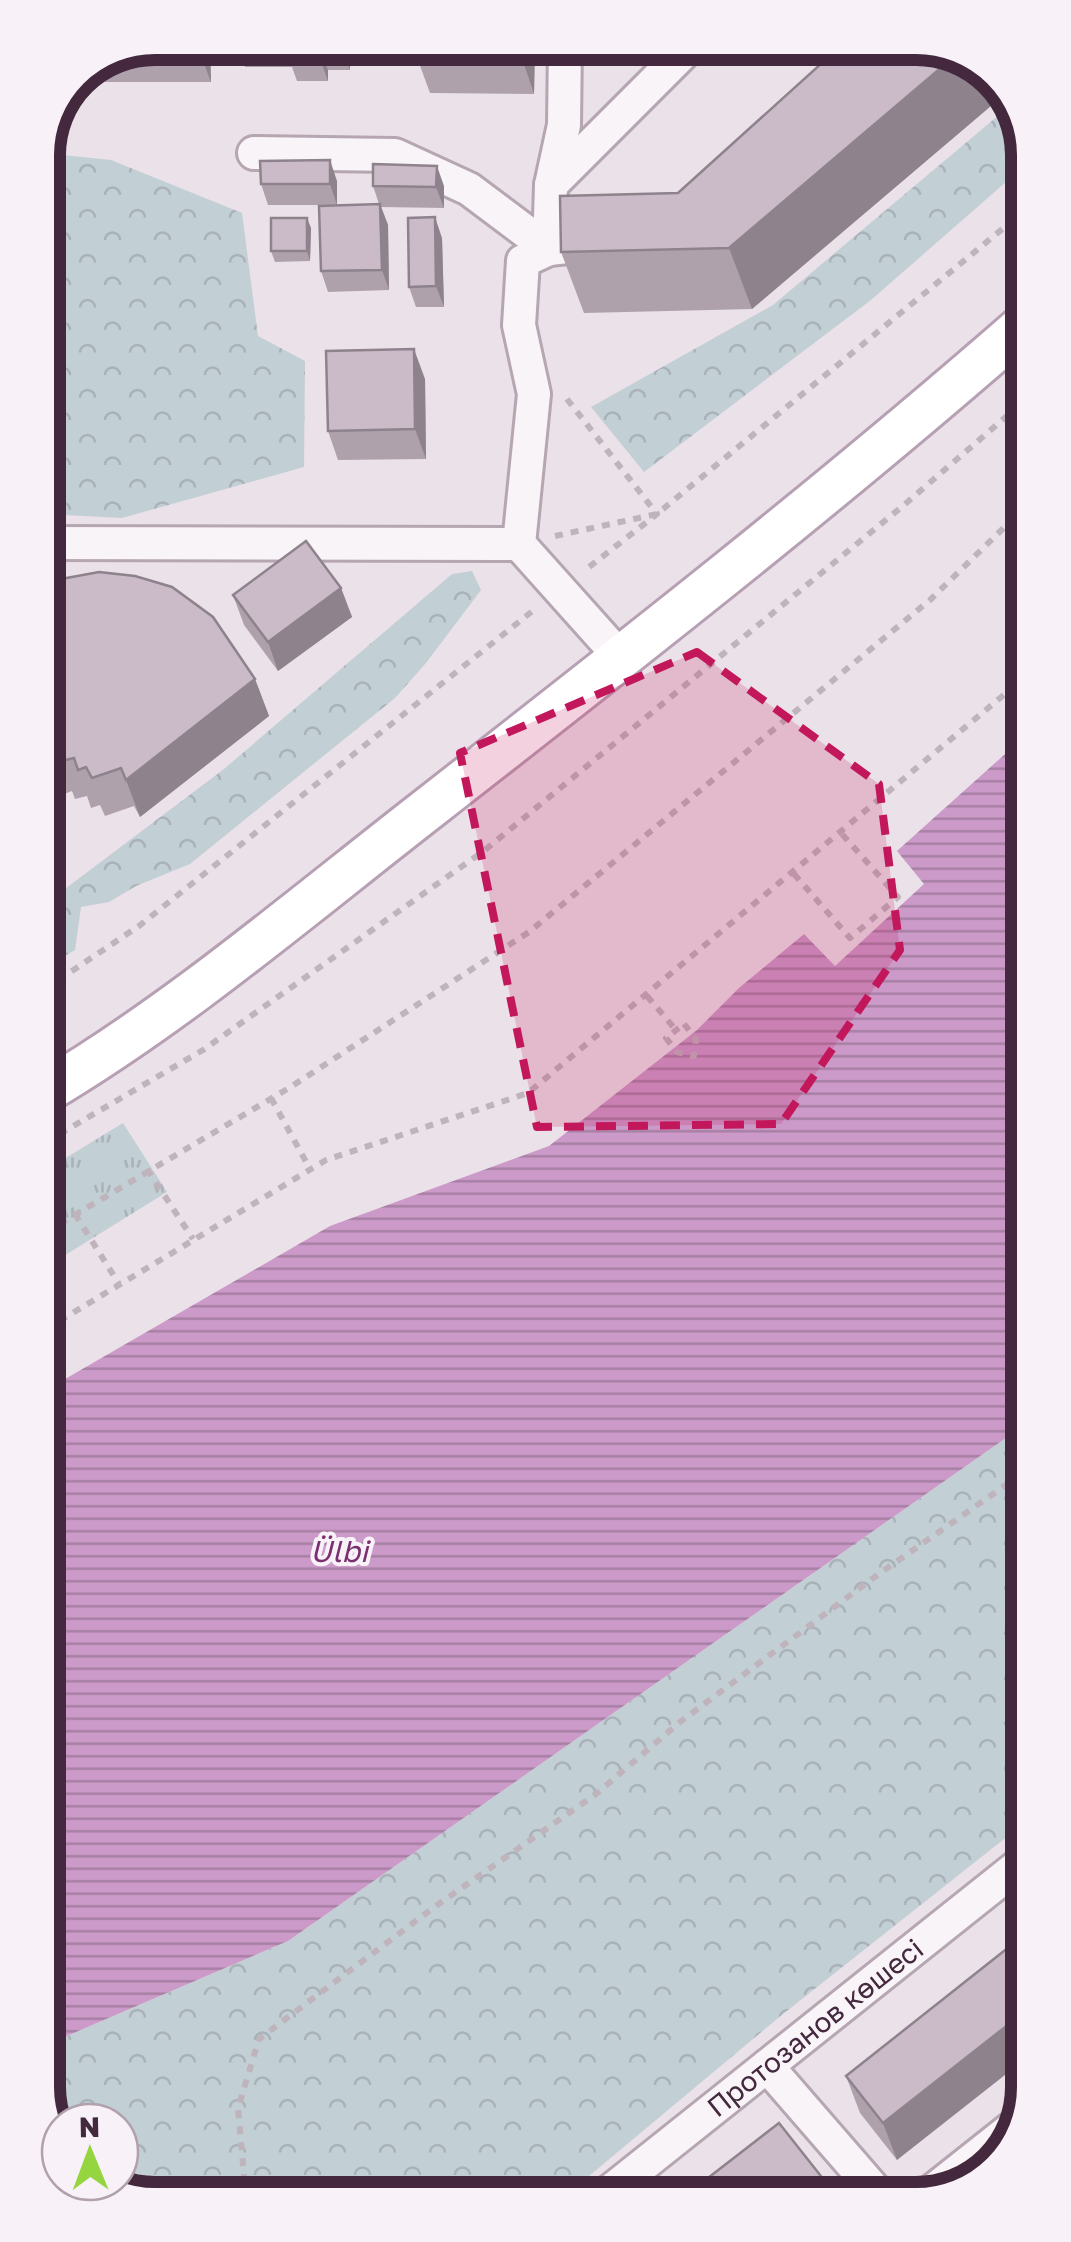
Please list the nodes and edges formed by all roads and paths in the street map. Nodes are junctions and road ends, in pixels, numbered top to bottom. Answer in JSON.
{"nodes":[{"id":1,"x":565,"y":60,"type":"edge"},
{"id":2,"x":676,"y":60,"type":"edge"},
{"id":3,"x":254,"y":153,"type":"dead end"},
{"id":4,"x":551,"y":185,"type":"junction"},
{"id":5,"x":1011,"y":221,"type":"edge"},
{"id":6,"x":639,"y":239,"type":"edge"},
{"id":7,"x":548,"y":249,"type":"junction"},
{"id":8,"x":1011,"y":336,"type":"edge"},
{"id":9,"x":557,"y":385,"type":"dead end"},
{"id":10,"x":1011,"y":412,"type":"edge"},
{"id":11,"x":656,"y":514,"type":"junction"},
{"id":12,"x":1011,"y":521,"type":"edge"},
{"id":13,"x":60,"y":542,"type":"edge"},
{"id":14,"x":519,"y":544,"type":"junction"},
{"id":15,"x":560,"y":590,"type":"junction"},
{"id":16,"x":622,"y":658,"type":"junction"},
{"id":17,"x":1011,"y":689,"type":"edge"},
{"id":18,"x":841,"y":833,"type":"junction"},
{"id":19,"x":793,"y":873,"type":"junction"},
{"id":20,"x":60,"y":979,"type":"edge"},
{"id":21,"x":647,"y":996,"type":"junction"},
{"id":22,"x":676,"y":1030,"type":"junction"},
{"id":23,"x":60,"y":1082,"type":"edge"},
{"id":24,"x":271,"y":1098,"type":"junction"},
{"id":25,"x":60,"y":1134,"type":"edge"},
{"id":26,"x":147,"y":1169,"type":"junction"},
{"id":27,"x":310,"y":1169,"type":"junction"},
{"id":28,"x":75,"y":1214,"type":"junction"},
{"id":29,"x":60,"y":1223,"type":"edge"},
{"id":30,"x":192,"y":1239,"type":"junction"},
{"id":31,"x":119,"y":1284,"type":"junction"},
{"id":32,"x":60,"y":1320,"type":"edge"},
{"id":33,"x":1011,"y":1482,"type":"edge"},
{"id":34,"x":1011,"y":1872,"type":"edge"},
{"id":35,"x":767,"y":2066,"type":"junction"},
{"id":36,"x":991,"y":2145,"type":"edge"},
{"id":37,"x":958,"y":2171,"type":"edge"},
{"id":38,"x":245,"y":2182,"type":"edge"},
{"id":39,"x":622,"y":2182,"type":"edge"},
{"id":40,"x":868,"y":2182,"type":"edge"}],
"edges":[{"from":1,"to":4,"type":"street"},
{"from":2,"to":4,"type":"street"},
{"from":3,"to":7,"type":"street"},
{"from":4,"to":7,"type":"street"},
{"from":5,"to":11,"type":"path"},
{"from":6,"to":7,"type":"street"},
{"from":7,"to":14,"type":"street"},
{"from":8,"to":16,"type":"main road"},
{"from":9,"to":11,"type":"path"},
{"from":10,"to":25,"type":"path"},
{"from":11,"to":14,"type":"path"},
{"from":11,"to":15,"type":"path"},
{"from":12,"to":24,"type":"path"},
{"from":13,"to":14,"type":"street"},
{"from":14,"to":15,"type":"street"},
{"from":15,"to":16,"type":"street"},
{"from":15,"to":20,"type":"path"},
{"from":16,"to":23,"type":"main road"},
{"from":17,"to":18,"type":"path"},
{"from":18,"to":19,"type":"path"},
{"from":18,"to":19,"type":"path"},
{"from":19,"to":21,"type":"path"},
{"from":21,"to":22,"type":"path"},
{"from":21,"to":27,"type":"path"},
{"from":22,"to":22,"type":"path"},
{"from":24,"to":26,"type":"path"},
{"from":24,"to":27,"type":"path"},
{"from":26,"to":28,"type":"path"},
{"from":26,"to":30,"type":"path"},
{"from":27,"to":30,"type":"path"},
{"from":28,"to":29,"type":"path"},
{"from":28,"to":31,"type":"path"},
{"from":30,"to":31,"type":"path"},
{"from":31,"to":32,"type":"path"},
{"from":33,"to":38,"type":"path"},
{"from":34,"to":35,"type":"street","name":"Протозанов көшесі"},
{"from":35,"to":39,"type":"street","name":"Протозанов көшесі"},
{"from":35,"to":40,"type":"street"},
{"from":36,"to":37,"type":"street"}]}
